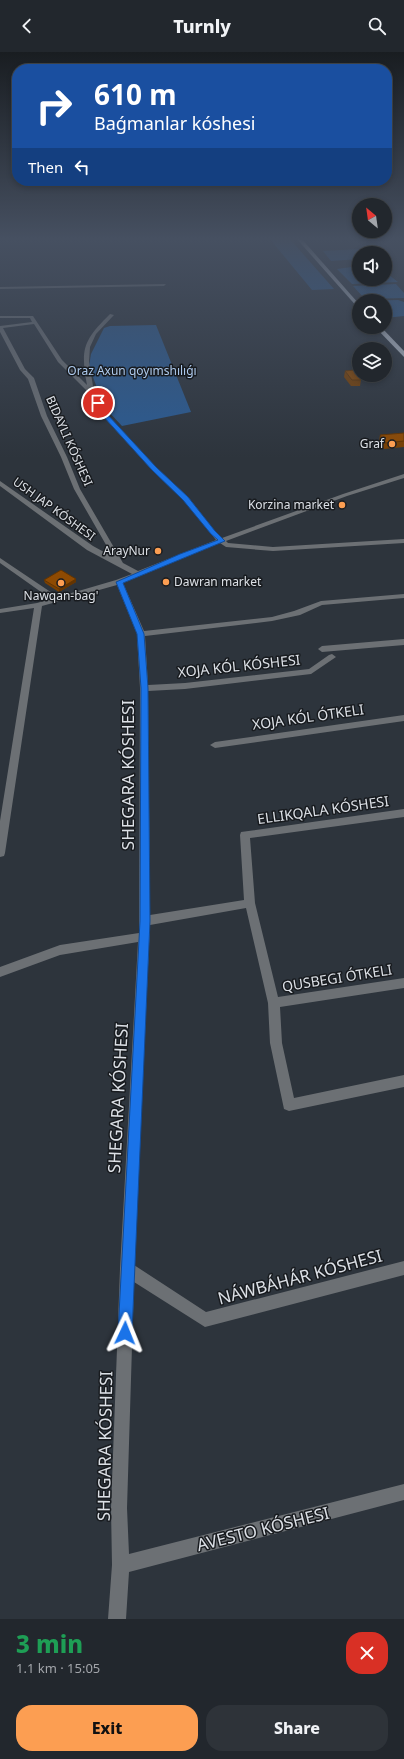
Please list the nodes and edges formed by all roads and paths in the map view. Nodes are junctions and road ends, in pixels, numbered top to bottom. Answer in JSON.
{"nodes":[{"id":1,"x":112,"y":315,"type":"dead end"},
{"id":2,"x":0,"y":317,"type":"edge"},
{"id":3,"x":34,"y":324,"type":"junction"},
{"id":4,"x":0,"y":327,"type":"edge"},
{"id":5,"x":384,"y":334,"type":"edge"},
{"id":6,"x":404,"y":355,"type":"edge"},
{"id":7,"x":91,"y":392,"type":"junction"},
{"id":8,"x":404,"y":476,"type":"edge"},
{"id":9,"x":0,"y":483,"type":"edge"},
{"id":10,"x":404,"y":540,"type":"edge"},
{"id":11,"x":222,"y":541,"type":"junction"},
{"id":12,"x":0,"y":560,"type":"edge"},
{"id":13,"x":120,"y":564,"type":"junction"},
{"id":14,"x":138,"y":574,"type":"junction"},
{"id":15,"x":119,"y":582,"type":"junction"},
{"id":16,"x":404,"y":596,"type":"edge"},
{"id":17,"x":58,"y":600,"type":"junction"},
{"id":18,"x":38,"y":605,"type":"junction"},
{"id":19,"x":0,"y":611,"type":"edge"},
{"id":20,"x":141,"y":634,"type":"junction"},
{"id":21,"x":404,"y":642,"type":"edge"},
{"id":22,"x":322,"y":649,"type":"dead end"},
{"id":23,"x":332,"y":656,"type":"dead end"},
{"id":24,"x":144,"y":688,"type":"junction"},
{"id":25,"x":404,"y":718,"type":"edge"},
{"id":26,"x":215,"y":745,"type":"dead end"},
{"id":27,"x":404,"y":813,"type":"edge"},
{"id":28,"x":0,"y":853,"type":"edge"},
{"id":29,"x":250,"y":903,"type":"junction"},
{"id":30,"x":145,"y":921,"type":"junction"},
{"id":31,"x":143,"y":937,"type":"junction"},
{"id":32,"x":0,"y":972,"type":"edge"},
{"id":33,"x":404,"y":983,"type":"edge"},
{"id":34,"x":274,"y":1003,"type":"junction"},
{"id":35,"x":404,"y":1080,"type":"edge"},
{"id":36,"x":404,"y":1268,"type":"edge"},
{"id":37,"x":127,"y":1269,"type":"junction"},
{"id":38,"x":404,"y":1492,"type":"edge"},
{"id":39,"x":121,"y":1565,"type":"junction"},
{"id":40,"x":117,"y":1619,"type":"edge"}],
"edges":[{"from":1,"to":7,"type":"street"},
{"from":2,"to":3,"type":"street"},
{"from":3,"to":4,"type":"street"},
{"from":3,"to":7,"type":"street"},
{"from":4,"to":13,"type":"street"},
{"from":5,"to":6,"type":"highway"},
{"from":7,"to":11,"type":"street"},
{"from":8,"to":11,"type":"street"},
{"from":9,"to":13,"type":"street","name":"USH JAP KÓSHESI"},
{"from":10,"to":11,"type":"street"},
{"from":11,"to":14,"type":"street"},
{"from":12,"to":17,"type":"street"},
{"from":13,"to":14,"type":"street","name":"USH JAP KÓSHESI"},
{"from":14,"to":15,"type":"street"},
{"from":15,"to":17,"type":"street"},
{"from":15,"to":20,"type":"street","name":"SHEGARA KÓSHESI"},
{"from":16,"to":20,"type":"street"},
{"from":17,"to":18,"type":"street"},
{"from":18,"to":19,"type":"street"},
{"from":18,"to":28,"type":"street"},
{"from":20,"to":24,"type":"street","name":"SHEGARA KÓSHESI"},
{"from":21,"to":22,"type":"street"},
{"from":23,"to":24,"type":"street","name":"XOJA KÓL KÓSHESI"},
{"from":24,"to":30,"type":"street","name":"SHEGARA KÓSHESI"},
{"from":25,"to":26,"type":"street","name":"XOJA KÓL ÓTKELI"},
{"from":27,"to":29,"type":"street","name":"ELLIKQALA KÓSHESI"},
{"from":29,"to":30,"type":"street"},
{"from":29,"to":34,"type":"street"},
{"from":30,"to":31,"type":"street","name":"SHEGARA KÓSHESI"},
{"from":31,"to":32,"type":"street"},
{"from":31,"to":37,"type":"street","name":"SHEGARA KÓSHESI"},
{"from":33,"to":34,"type":"street","name":"QUSBEGI ÓTKELI"},
{"from":34,"to":35,"type":"street"},
{"from":36,"to":37,"type":"street","name":"NÁWBÁHÁR KÓSHESI"},
{"from":37,"to":39,"type":"street","name":"SHEGARA KÓSHESI"},
{"from":38,"to":39,"type":"street","name":"AVESTO KÓSHESI"},
{"from":39,"to":40,"type":"street","name":"SHEGARA KÓSHESI"}]}
